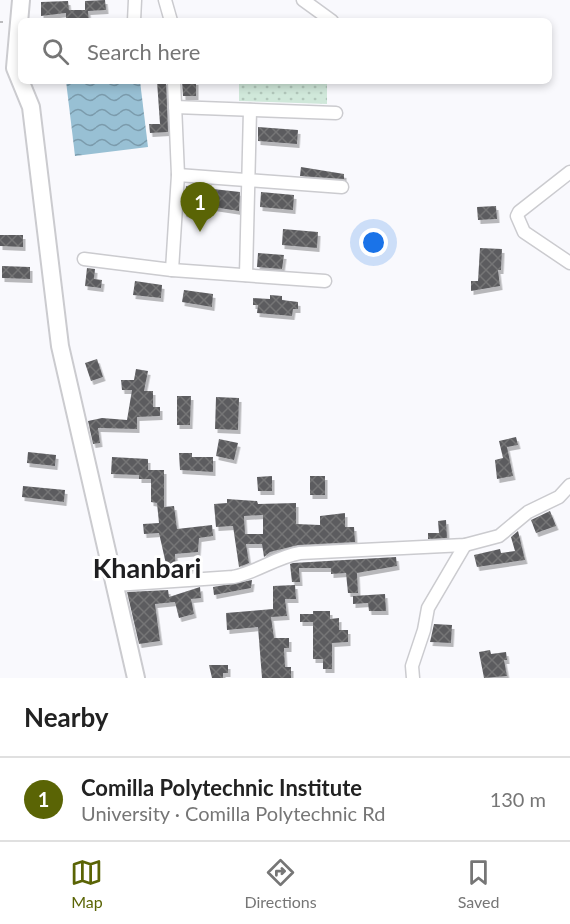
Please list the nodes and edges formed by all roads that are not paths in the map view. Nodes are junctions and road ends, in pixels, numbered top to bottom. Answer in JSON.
{"nodes":[{"id":1,"x":21,"y":0,"type":"edge"},
{"id":2,"x":135,"y":0,"type":"edge"},
{"id":3,"x":165,"y":0,"type":"edge"},
{"id":4,"x":303,"y":0,"type":"edge"},
{"id":5,"x":19,"y":18,"type":"edge"},
{"id":6,"x":134,"y":18,"type":"edge"},
{"id":7,"x":170,"y":18,"type":"edge"},
{"id":8,"x":328,"y":18,"type":"edge"},
{"id":9,"x":18,"y":34,"type":"edge"},
{"id":10,"x":18,"y":75,"type":"edge"},
{"id":11,"x":22,"y":84,"type":"edge"},
{"id":12,"x":174,"y":84,"type":"edge"},
{"id":13,"x":175,"y":107,"type":"junction"},
{"id":14,"x":250,"y":110,"type":"junction"},
{"id":15,"x":336,"y":113,"type":"dead end"},
{"id":16,"x":570,"y":172,"type":"edge"},
{"id":17,"x":178,"y":175,"type":"junction"},
{"id":18,"x":342,"y":187,"type":"dead end"},
{"id":19,"x":84,"y":259,"type":"dead end"},
{"id":20,"x":570,"y":263,"type":"edge"},
{"id":21,"x":172,"y":270,"type":"junction"},
{"id":22,"x":246,"y":275,"type":"junction"},
{"id":23,"x":325,"y":281,"type":"dead end"},
{"id":24,"x":570,"y":485,"type":"edge"},
{"id":25,"x":565,"y":498,"type":"edge"},
{"id":26,"x":465,"y":545,"type":"junction"},
{"id":27,"x":115,"y":585,"type":"junction"},
{"id":28,"x":136,"y":678,"type":"edge"},
{"id":29,"x":413,"y":678,"type":"edge"}],
"edges":[{"from":1,"to":5,"type":"main road"},
{"from":2,"to":6,"type":"street"},
{"from":3,"to":7,"type":"street"},
{"from":4,"to":8,"type":"street"},
{"from":9,"to":10,"type":"main road"},
{"from":11,"to":27,"type":"main road"},
{"from":12,"to":13,"type":"street"},
{"from":13,"to":14,"type":"street"},
{"from":13,"to":17,"type":"street"},
{"from":14,"to":15,"type":"street"},
{"from":14,"to":22,"type":"street"},
{"from":16,"to":20,"type":"street"},
{"from":17,"to":18,"type":"street"},
{"from":17,"to":21,"type":"street"},
{"from":19,"to":21,"type":"street"},
{"from":21,"to":22,"type":"street"},
{"from":22,"to":23,"type":"street"},
{"from":24,"to":25,"type":"street"},
{"from":25,"to":26,"type":"street"},
{"from":26,"to":27,"type":"street"},
{"from":26,"to":29,"type":"street"},
{"from":27,"to":28,"type":"main road"}]}
